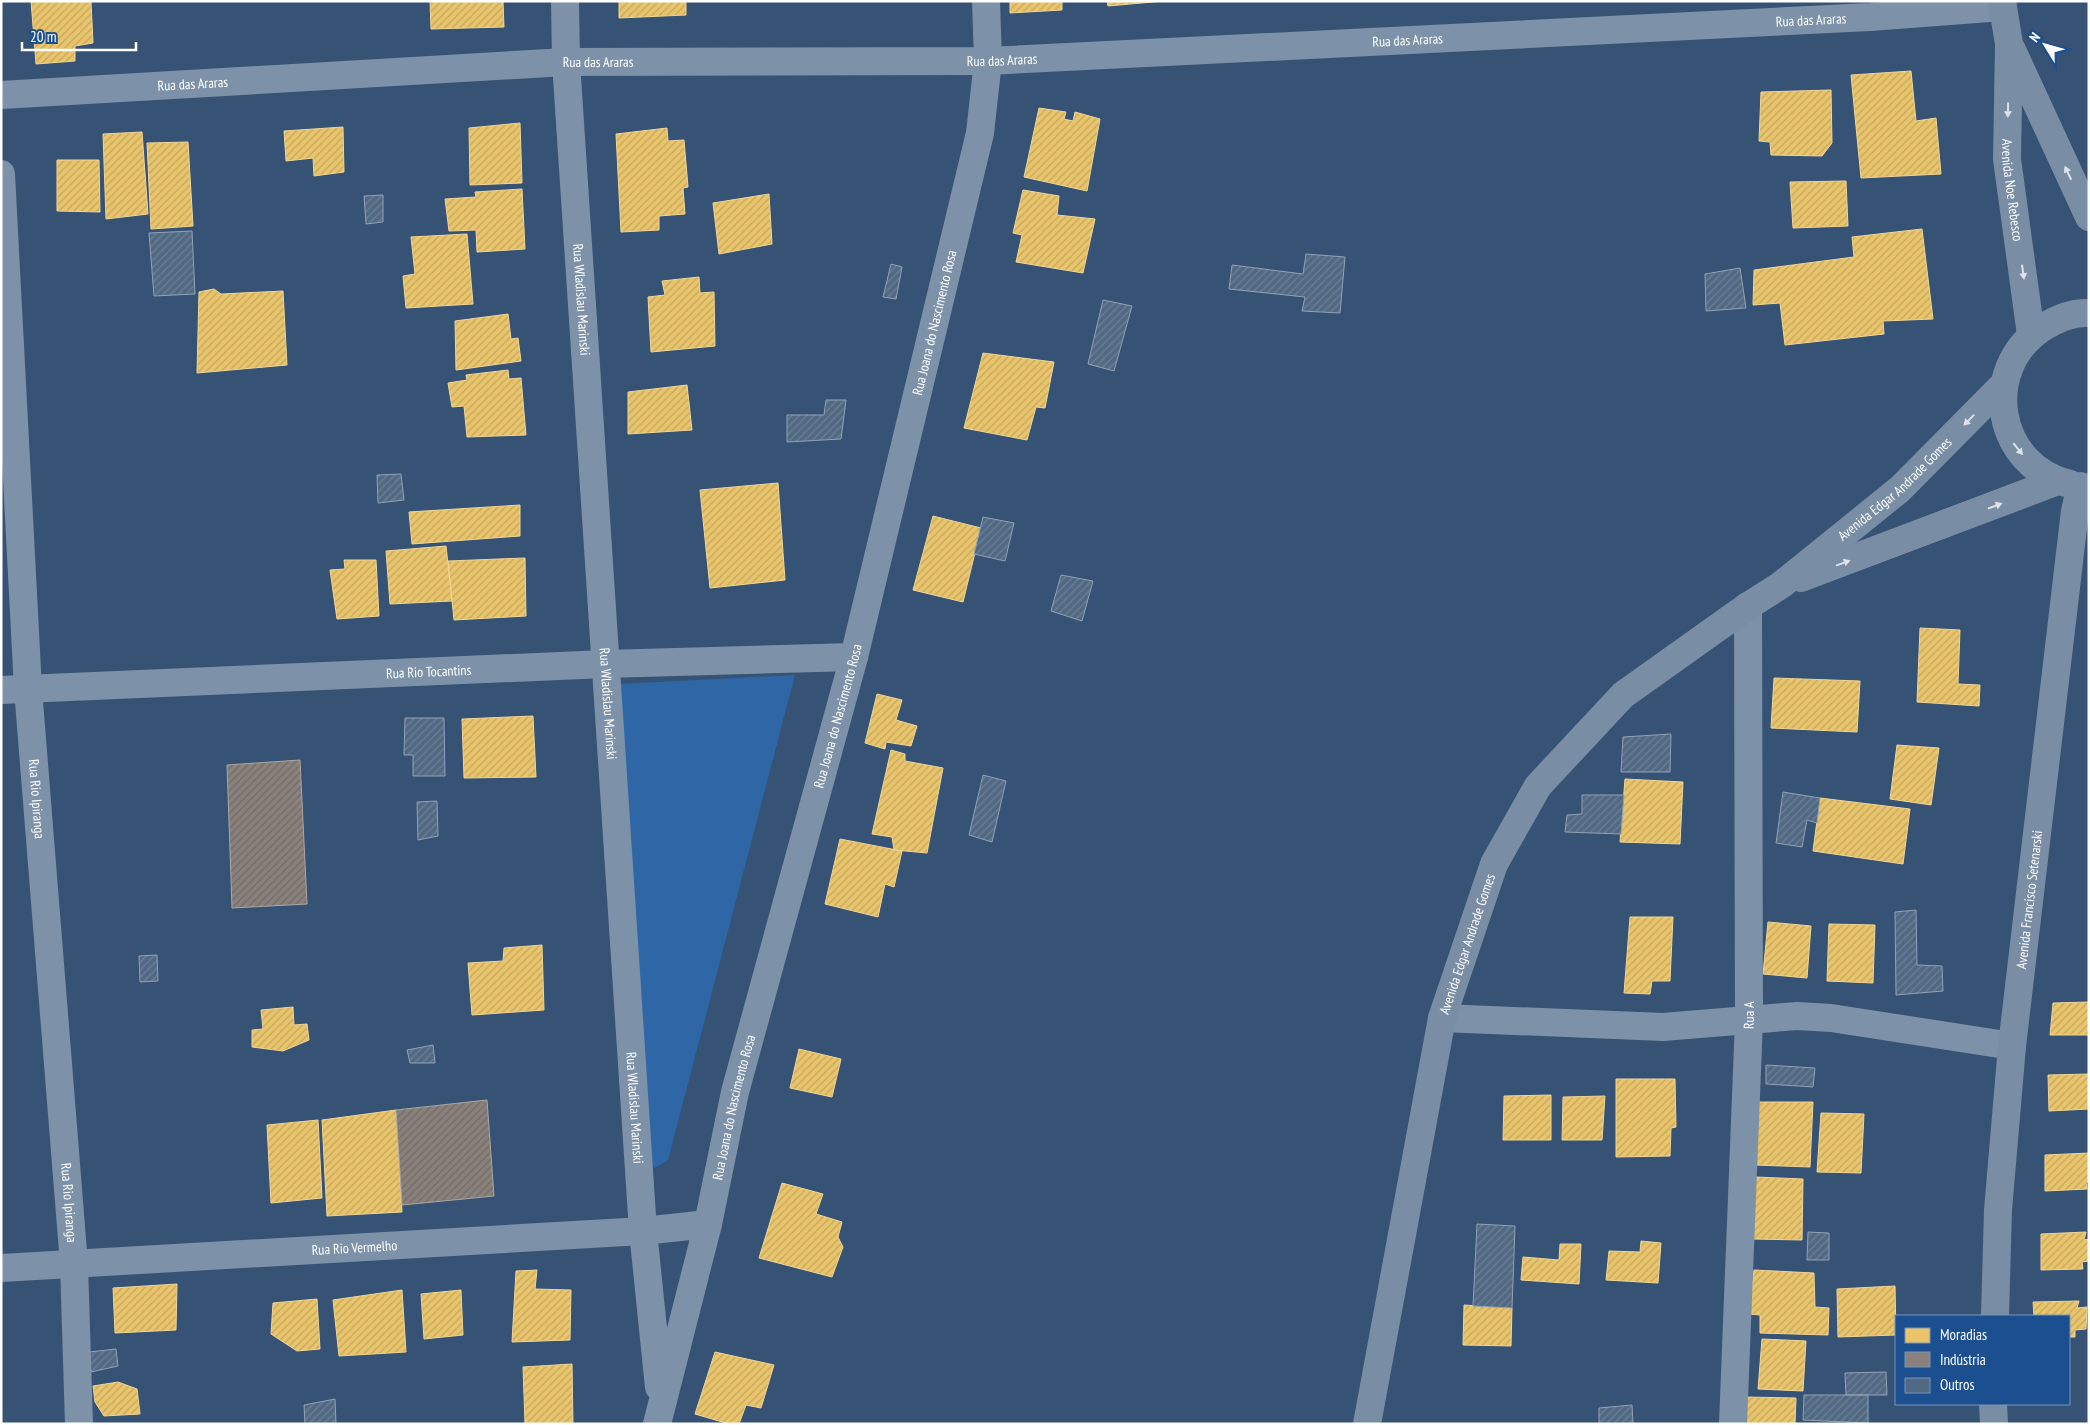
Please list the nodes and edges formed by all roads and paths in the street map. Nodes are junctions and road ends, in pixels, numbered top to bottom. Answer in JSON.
{"nodes":[{"id":1,"x":565,"y":1,"type":"edge"},
{"id":2,"x":986,"y":1,"type":"edge"},
{"id":3,"x":2002,"y":4,"type":"edge"},
{"id":4,"x":2009,"y":44,"type":"junction"},
{"id":5,"x":988,"y":61,"type":"junction"},
{"id":6,"x":566,"y":62,"type":"junction"},
{"id":7,"x":1,"y":95,"type":"edge"},
{"id":8,"x":1,"y":174,"type":"edge"},
{"id":9,"x":2089,"y":217,"type":"edge"},
{"id":10,"x":2089,"y":313,"type":"edge"},
{"id":11,"x":2031,"y":335,"type":"junction"},
{"id":12,"x":2003,"y":385,"type":"junction"},
{"id":13,"x":2076,"y":485,"type":"edge"},
{"id":14,"x":1781,"y":585,"type":"junction"},
{"id":15,"x":1748,"y":606,"type":"junction"},
{"id":16,"x":854,"y":656,"type":"junction"},
{"id":17,"x":605,"y":664,"type":"junction"},
{"id":18,"x":28,"y":689,"type":"junction"},
{"id":19,"x":1,"y":690,"type":"edge"},
{"id":20,"x":1442,"y":1018,"type":"junction"},
{"id":21,"x":1748,"y":1020,"type":"junction"},
{"id":22,"x":2012,"y":1046,"type":"junction"},
{"id":23,"x":708,"y":1224,"type":"junction"},
{"id":24,"x":643,"y":1231,"type":"junction"},
{"id":25,"x":74,"y":1264,"type":"junction"},
{"id":26,"x":1,"y":1268,"type":"edge"},
{"id":27,"x":1995,"y":1315,"type":"edge"},
{"id":28,"x":1993,"y":1405,"type":"edge"},
{"id":29,"x":659,"y":1415,"type":"edge"},
{"id":30,"x":79,"y":1424,"type":"edge"},
{"id":31,"x":1367,"y":1424,"type":"edge"},
{"id":32,"x":1733,"y":1424,"type":"edge"},
{"id":33,"x":1994,"y":1424,"type":"edge"}],
"edges":[{"from":1,"to":6,"type":"street","name":"Rua Wladislau Marinski"},
{"from":2,"to":5,"type":"street","name":"Rua Joana do Nascimento Rosa"},
{"from":3,"to":4,"type":"main road","name":"Avenida Noe Rebesco"},
{"from":3,"to":5,"type":"street","name":"Rua das Araras"},
{"from":9,"to":4,"type":"main road","name":"Avenida Noe Rebesco","one_way":true},
{"from":4,"to":11,"type":"main road","name":"Avenida Noe Rebesco","one_way":true},
{"from":5,"to":6,"type":"street","name":"Rua das Araras"},
{"from":5,"to":16,"type":"street","name":"Rua Joana do Nascimento Rosa"},
{"from":6,"to":7,"type":"street","name":"Rua das Araras"},
{"from":6,"to":17,"type":"street","name":"Rua Wladislau Marinski"},
{"from":8,"to":18,"type":"street","name":"Rua Rio Ipiranga"},
{"from":10,"to":11,"type":"main road"},
{"from":11,"to":12,"type":"main road"},
{"from":12,"to":13,"type":"main road","one_way":true},
{"from":12,"to":14,"type":"main road","name":"Avenida Edgar Andrade Gomes","one_way":true},
{"from":14,"to":13,"type":"main road","name":"Avenida Edgar Andrade Gomes","one_way":true},
{"from":13,"to":22,"type":"main road","name":"Avenida Francisco Setenarski"},
{"from":14,"to":15,"type":"main road","name":"Avenida Edgar Andrade Gomes"},
{"from":15,"to":20,"type":"main road","name":"Avenida Edgar Andrade Gomes"},
{"from":15,"to":21,"type":"street","name":"Rua A"},
{"from":16,"to":17,"type":"street","name":"Rua Rio Tocantins"},
{"from":16,"to":23,"type":"street","name":"Rua Joana do Nascimento Rosa"},
{"from":17,"to":18,"type":"street","name":"Rua Rio Tocantins"},
{"from":17,"to":24,"type":"street","name":"Rua Wladislau Marinski"},
{"from":18,"to":19,"type":"street","name":"Rua Rio Tocantins"},
{"from":18,"to":25,"type":"street","name":"Rua Rio Ipiranga"},
{"from":20,"to":21,"type":"street"},
{"from":20,"to":31,"type":"main road","name":"Avenida Edgar Andrade Gomes"},
{"from":21,"to":22,"type":"street"},
{"from":21,"to":32,"type":"street","name":"Rua A"},
{"from":22,"to":27,"type":"main road","name":"Avenida Francisco Setenarski"},
{"from":23,"to":24,"type":"street","name":"Rua Rio Vermelho"},
{"from":23,"to":29,"type":"street","name":"Rua Joana do Nascimento Rosa"},
{"from":24,"to":25,"type":"street","name":"Rua Rio Vermelho"},
{"from":24,"to":29,"type":"street","name":"Rua Wladislau Marinski"},
{"from":25,"to":26,"type":"street","name":"Rua Rio Vermelho"},
{"from":25,"to":30,"type":"street","name":"Rua Rio Ipiranga"},
{"from":28,"to":33,"type":"main road"}]}
